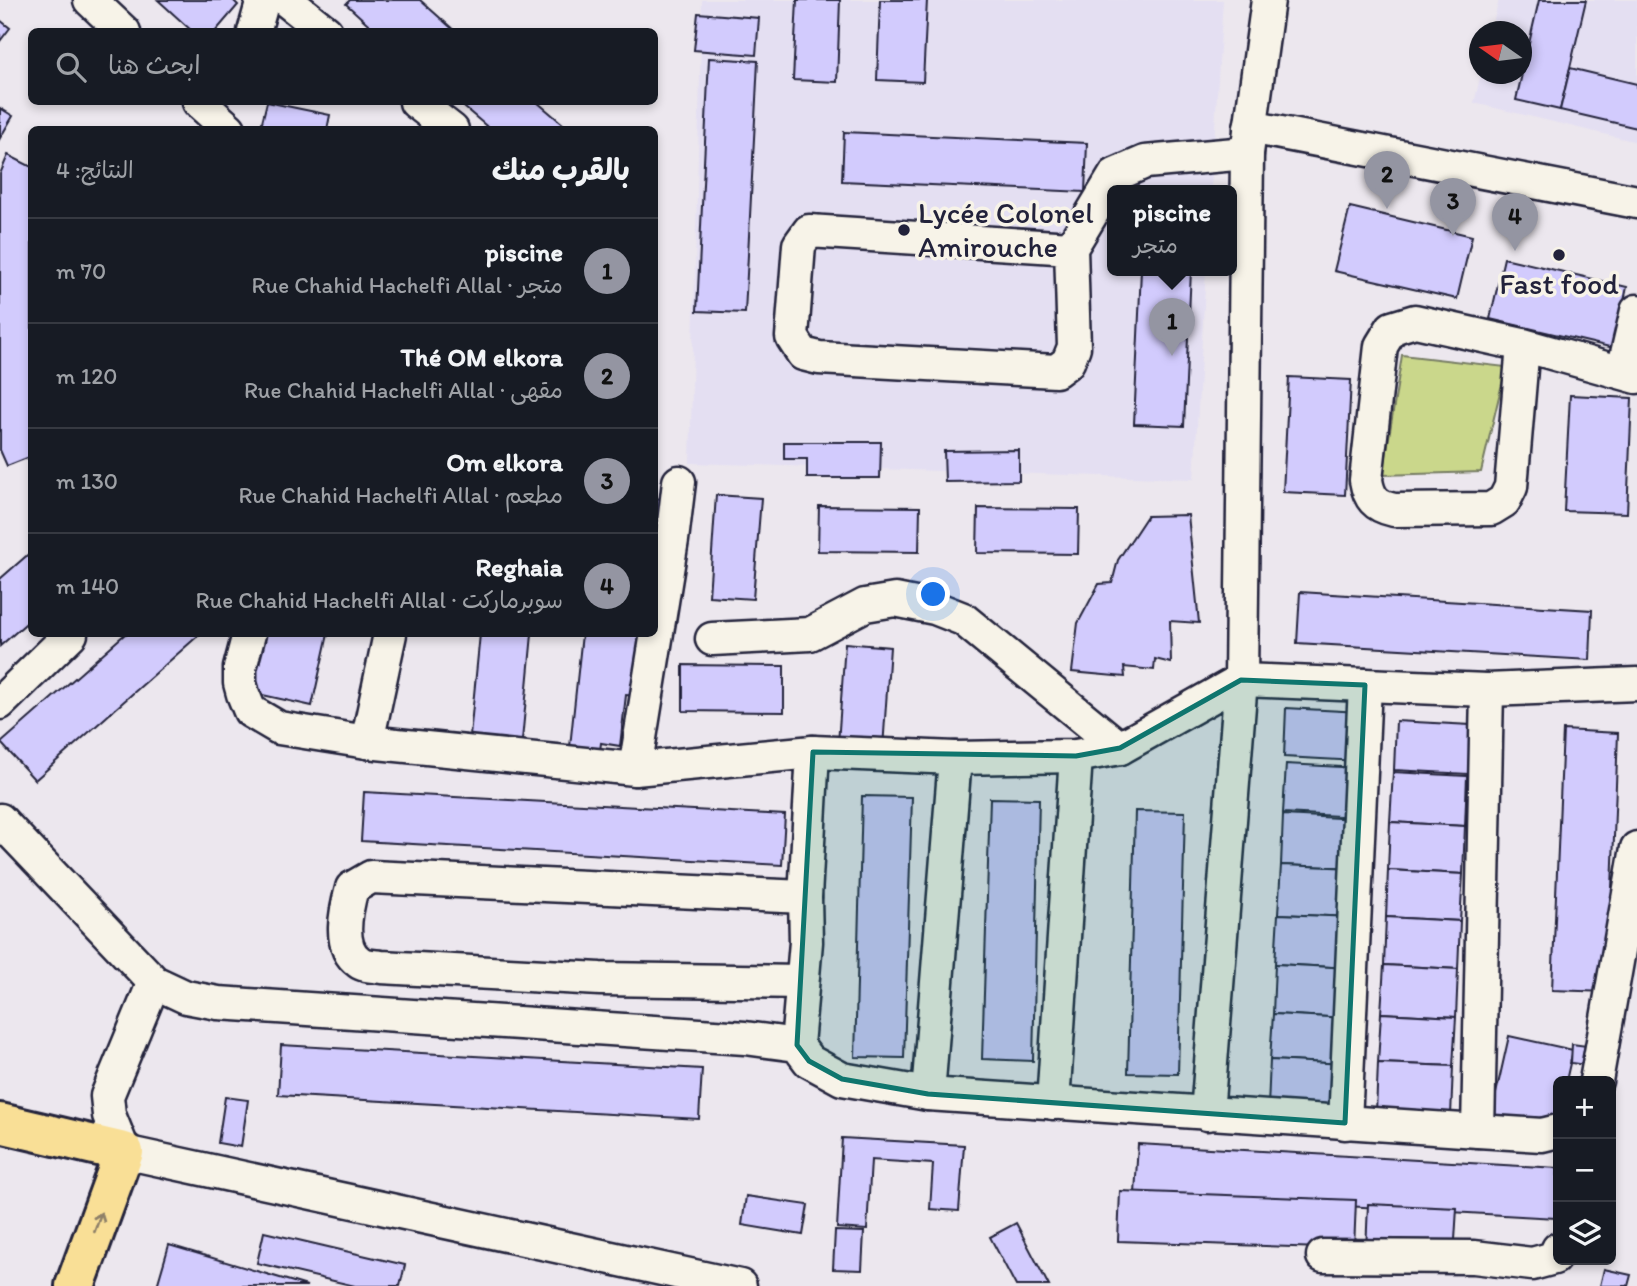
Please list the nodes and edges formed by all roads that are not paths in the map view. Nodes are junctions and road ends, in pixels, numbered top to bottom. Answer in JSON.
{"nodes":[{"id":1,"x":90,"y":0,"type":"edge"},
{"id":2,"x":262,"y":0,"type":"edge"},
{"id":3,"x":286,"y":0,"type":"edge"},
{"id":4,"x":1268,"y":0,"type":"edge"},
{"id":5,"x":120,"y":28,"type":"edge"},
{"id":6,"x":255,"y":28,"type":"edge"},
{"id":7,"x":321,"y":28,"type":"edge"},
{"id":8,"x":202,"y":105,"type":"edge"},
{"id":9,"x":235,"y":105,"type":"edge"},
{"id":10,"x":420,"y":105,"type":"edge"},
{"id":11,"x":226,"y":126,"type":"edge"},
{"id":12,"x":230,"y":126,"type":"edge"},
{"id":13,"x":447,"y":126,"type":"edge"},
{"id":14,"x":1249,"y":140,"type":"junction"},
{"id":15,"x":1109,"y":185,"type":"edge"},
{"id":16,"x":1107,"y":188,"type":"edge"},
{"id":17,"x":1637,"y":202,"type":"edge"},
{"id":18,"x":1071,"y":248,"type":"junction"},
{"id":19,"x":1637,"y":311,"type":"edge"},
{"id":20,"x":1523,"y":345,"type":"junction"},
{"id":21,"x":1630,"y":374,"type":"edge"},
{"id":22,"x":680,"y":482,"type":"dead end"},
{"id":23,"x":658,"y":627,"type":"edge"},
{"id":24,"x":68,"y":637,"type":"edge"},
{"id":25,"x":248,"y":637,"type":"edge"},
{"id":26,"x":389,"y":637,"type":"edge"},
{"id":27,"x":656,"y":637,"type":"edge"},
{"id":28,"x":712,"y":639,"type":"dead end"},
{"id":29,"x":1241,"y":680,"type":"junction"},
{"id":30,"x":1637,"y":684,"type":"edge"},
{"id":31,"x":1365,"y":685,"type":"junction"},
{"id":32,"x":1487,"y":690,"type":"junction"},
{"id":33,"x":0,"y":703,"type":"edge"},
{"id":34,"x":368,"y":742,"type":"junction"},
{"id":35,"x":1120,"y":748,"type":"junction"},
{"id":36,"x":813,"y":752,"type":"junction"},
{"id":37,"x":1076,"y":756,"type":"junction"},
{"id":38,"x":955,"y":758,"type":"junction"},
{"id":39,"x":635,"y":769,"type":"junction"},
{"id":40,"x":0,"y":820,"type":"edge"},
{"id":41,"x":1637,"y":848,"type":"edge"},
{"id":42,"x":805,"y":897,"type":"junction"},
{"id":43,"x":154,"y":982,"type":"junction"},
{"id":44,"x":801,"y":982,"type":"junction"},
{"id":45,"x":797,"y":1045,"type":"junction"},
{"id":46,"x":1597,"y":1076,"type":"edge"},
{"id":47,"x":928,"y":1094,"type":"junction"},
{"id":48,"x":1053,"y":1104,"type":"junction"},
{"id":49,"x":1207,"y":1114,"type":"junction"},
{"id":50,"x":0,"y":1122,"type":"edge"},
{"id":51,"x":1345,"y":1123,"type":"junction"},
{"id":52,"x":1478,"y":1131,"type":"junction"},
{"id":53,"x":1553,"y":1132,"type":"edge"},
{"id":54,"x":124,"y":1152,"type":"junction"},
{"id":55,"x":1323,"y":1256,"type":"dead end"},
{"id":56,"x":1553,"y":1258,"type":"edge"},
{"id":57,"x":75,"y":1286,"type":"edge"},
{"id":58,"x":740,"y":1286,"type":"edge"}],
"edges":[{"from":1,"to":5,"type":"street"},
{"from":2,"to":6,"type":"street"},
{"from":3,"to":7,"type":"street"},
{"from":4,"to":14,"type":"street"},
{"from":8,"to":11,"type":"street"},
{"from":9,"to":12,"type":"street"},
{"from":10,"to":13,"type":"street"},
{"from":14,"to":15,"type":"street"},
{"from":14,"to":17,"type":"street"},
{"from":14,"to":29,"type":"street"},
{"from":16,"to":18,"type":"street"},
{"from":18,"to":18,"type":"street"},
{"from":19,"to":21,"type":"street"},
{"from":20,"to":20,"type":"street"},
{"from":20,"to":21,"type":"street"},
{"from":22,"to":23,"type":"street"},
{"from":24,"to":33,"type":"street"},
{"from":25,"to":34,"type":"street"},
{"from":26,"to":34,"type":"street"},
{"from":27,"to":39,"type":"street"},
{"from":28,"to":35,"type":"street"},
{"from":29,"to":31,"type":"street"},
{"from":29,"to":35,"type":"street"},
{"from":29,"to":49,"type":"street"},
{"from":30,"to":32,"type":"street"},
{"from":31,"to":32,"type":"street"},
{"from":31,"to":51,"type":"street"},
{"from":32,"to":52,"type":"street"},
{"from":34,"to":39,"type":"street"},
{"from":35,"to":37,"type":"street"},
{"from":36,"to":38,"type":"street"},
{"from":36,"to":39,"type":"street"},
{"from":36,"to":42,"type":"street"},
{"from":37,"to":38,"type":"street"},
{"from":37,"to":48,"type":"street"},
{"from":38,"to":47,"type":"street"},
{"from":40,"to":43,"type":"street"},
{"from":41,"to":46,"type":"street"},
{"from":42,"to":44,"type":"street"},
{"from":42,"to":44,"type":"street"},
{"from":43,"to":45,"type":"street"},
{"from":43,"to":54,"type":"street"},
{"from":44,"to":45,"type":"street"},
{"from":45,"to":47,"type":"street"},
{"from":47,"to":48,"type":"street"},
{"from":48,"to":49,"type":"street"},
{"from":49,"to":51,"type":"street"},
{"from":50,"to":54,"type":"highway"},
{"from":51,"to":52,"type":"street"},
{"from":52,"to":53,"type":"street"},
{"from":57,"to":54,"type":"highway","one_way":true},
{"from":54,"to":58,"type":"street"},
{"from":55,"to":56,"type":"street"}]}
